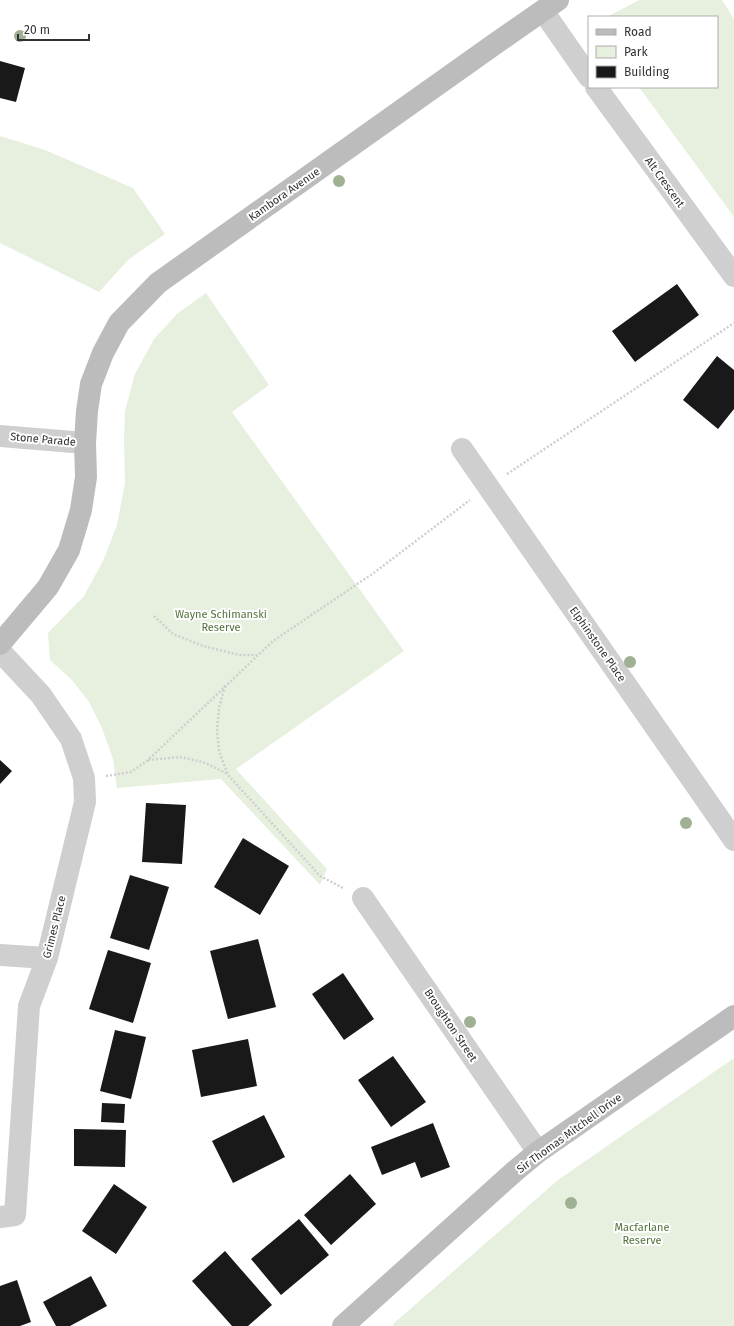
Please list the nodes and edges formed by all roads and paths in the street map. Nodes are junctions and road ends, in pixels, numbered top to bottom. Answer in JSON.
{"nodes":[{"id":1,"x":550,"y":6,"type":"edge"},
{"id":2,"x":588,"y":75,"type":"edge"},
{"id":3,"x":597,"y":88,"type":"edge"},
{"id":4,"x":734,"y":276,"type":"edge"},
{"id":5,"x":734,"y":323,"type":"edge"},
{"id":6,"x":0,"y":436,"type":"edge"},
{"id":7,"x":85,"y":443,"type":"junction"},
{"id":8,"x":462,"y":449,"type":"dead end"},
{"id":9,"x":488,"y":487,"type":"junction"},
{"id":10,"x":154,"y":616,"type":"dead end"},
{"id":11,"x":0,"y":644,"type":"edge"},
{"id":12,"x":0,"y":652,"type":"edge"},
{"id":13,"x":258,"y":655,"type":"junction"},
{"id":14,"x":225,"y":686,"type":"junction"},
{"id":15,"x":147,"y":761,"type":"junction"},
{"id":16,"x":228,"y":775,"type":"junction"},
{"id":17,"x":84,"y":778,"type":"junction"},
{"id":18,"x":734,"y":840,"type":"edge"},
{"id":19,"x":363,"y":898,"type":"joint"},
{"id":20,"x":0,"y":955,"type":"edge"},
{"id":21,"x":47,"y":958,"type":"junction"},
{"id":22,"x":734,"y":1016,"type":"edge"},
{"id":23,"x":538,"y":1152,"type":"junction"},
{"id":24,"x":0,"y":1217,"type":"edge"},
{"id":25,"x":343,"y":1326,"type":"edge"}],
"edges":[{"from":1,"to":2,"type":"street"},
{"from":1,"to":7,"type":"street","name":"Kambora Avenue"},
{"from":3,"to":4,"type":"street","name":"Alt Crescent"},
{"from":5,"to":9,"type":"path"},
{"from":6,"to":7,"type":"street","name":"Stone Parade"},
{"from":7,"to":11,"type":"street"},
{"from":8,"to":9,"type":"street","name":"Elphinstone Place"},
{"from":9,"to":13,"type":"path"},
{"from":9,"to":18,"type":"street","name":"Elphinstone Place"},
{"from":10,"to":13,"type":"path"},
{"from":12,"to":17,"type":"street","name":"Grimes Place"},
{"from":13,"to":14,"type":"path"},
{"from":14,"to":15,"type":"path"},
{"from":14,"to":16,"type":"path"},
{"from":15,"to":16,"type":"path"},
{"from":15,"to":17,"type":"path"},
{"from":16,"to":19,"type":"path"},
{"from":17,"to":21,"type":"street","name":"Grimes Place"},
{"from":19,"to":23,"type":"street","name":"Broughton Street"},
{"from":20,"to":21,"type":"street"},
{"from":21,"to":24,"type":"street","name":"Grimes Place"},
{"from":22,"to":23,"type":"street","name":"Sir Thomas Mitchell Drive"},
{"from":23,"to":25,"type":"street","name":"Sir Thomas Mitchell Drive"}]}
